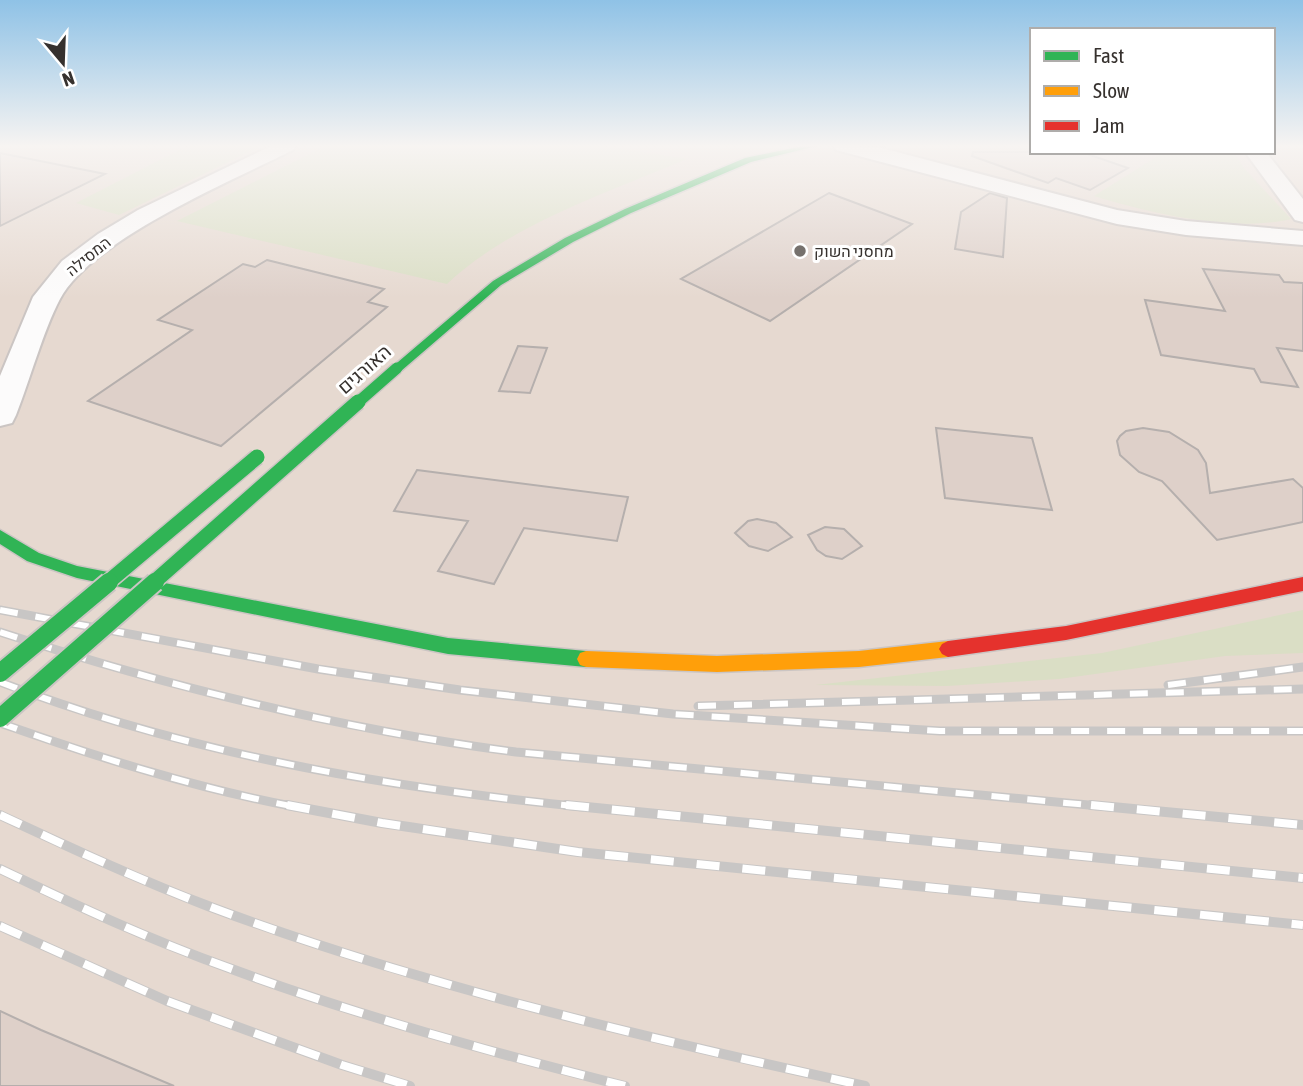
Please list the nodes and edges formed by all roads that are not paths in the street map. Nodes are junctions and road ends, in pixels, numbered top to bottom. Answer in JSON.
{"nodes":[{"id":1,"x":183,"y":197,"type":"edge"},
{"id":2,"x":660,"y":197,"type":"edge"},
{"id":3,"x":1039,"y":197,"type":"edge"},
{"id":4,"x":1289,"y":197,"type":"edge"},
{"id":5,"x":1303,"y":215,"type":"edge"},
{"id":6,"x":1303,"y":238,"type":"edge"},
{"id":7,"x":0,"y":415,"type":"edge"},
{"id":8,"x":273,"y":443,"type":"dead end"},
{"id":9,"x":0,"y":536,"type":"edge"},
{"id":10,"x":1303,"y":584,"type":"edge"},
{"id":11,"x":0,"y":673,"type":"edge"},
{"id":12,"x":0,"y":718,"type":"edge"}],
"edges":[{"from":1,"to":7,"type":"street","name":"המסילה"},
{"from":2,"to":12,"type":"street","name":"האורגים","bridge":true},
{"from":3,"to":6,"type":"street"},
{"from":4,"to":5,"type":"street"},
{"from":8,"to":11,"type":"street","bridge":true},
{"from":9,"to":10,"type":"street"}]}
